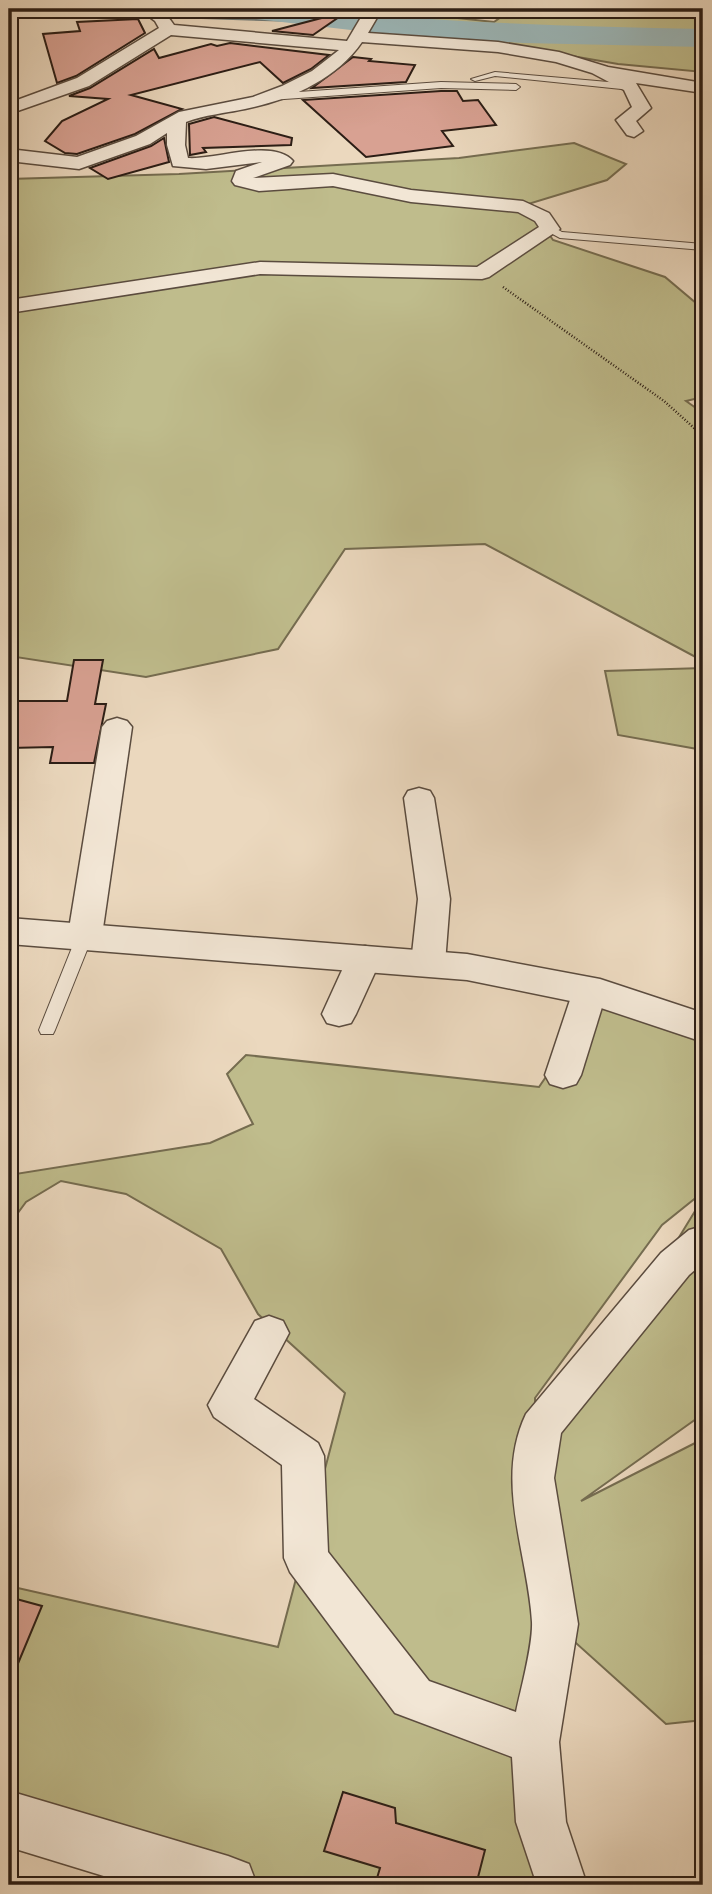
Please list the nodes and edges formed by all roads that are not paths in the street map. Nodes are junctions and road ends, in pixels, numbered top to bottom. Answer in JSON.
{"nodes":[{"id":1,"x":147,"y":9,"type":"edge"},
{"id":2,"x":374,"y":9,"type":"edge"},
{"id":3,"x":168,"y":30,"type":"junction"},
{"id":4,"x":354,"y":41,"type":"junction"},
{"id":5,"x":598,"y":69,"type":"junction"},
{"id":6,"x":467,"y":85,"type":"junction"},
{"id":7,"x":516,"y":87,"type":"dead end"},
{"id":8,"x":631,"y":87,"type":"junction"},
{"id":9,"x":703,"y":90,"type":"edge"},
{"id":10,"x":270,"y":97,"type":"junction"},
{"id":11,"x":10,"y":110,"type":"edge"},
{"id":12,"x":177,"y":119,"type":"junction"},
{"id":13,"x":634,"y":131,"type":"dead end"},
{"id":14,"x":9,"y":155,"type":"edge"},
{"id":15,"x":550,"y":229,"type":"junction"},
{"id":16,"x":703,"y":247,"type":"edge"},
{"id":17,"x":9,"y":307,"type":"edge"},
{"id":18,"x":117,"y":727,"type":"dead end"},
{"id":19,"x":419,"y":798,"type":"dead end"},
{"id":20,"x":9,"y":930,"type":"edge"},
{"id":21,"x":85,"y":935,"type":"junction"},
{"id":22,"x":365,"y":957,"type":"junction"},
{"id":23,"x":428,"y":963,"type":"junction"},
{"id":24,"x":590,"y":991,"type":"junction"},
{"id":25,"x":339,"y":1014,"type":"dead end"},
{"id":26,"x":703,"y":1028,"type":"edge"},
{"id":27,"x":47,"y":1030,"type":"dead end"},
{"id":28,"x":563,"y":1075,"type":"dead end"},
{"id":29,"x":703,"y":1241,"type":"edge"},
{"id":30,"x":269,"y":1333,"type":"dead end"},
{"id":31,"x":535,"y":1742,"type":"junction"},
{"id":32,"x":9,"y":1819,"type":"edge"},
{"id":33,"x":228,"y":1885,"type":"edge"},
{"id":34,"x":562,"y":1885,"type":"edge"}],
"edges":[{"from":1,"to":3,"type":"street"},
{"from":2,"to":4,"type":"street"},
{"from":3,"to":4,"type":"street"},
{"from":3,"to":11,"type":"street"},
{"from":4,"to":5,"type":"street"},
{"from":4,"to":10,"type":"street"},
{"from":5,"to":8,"type":"street"},
{"from":5,"to":9,"type":"street"},
{"from":6,"to":7,"type":"lane"},
{"from":6,"to":8,"type":"lane"},
{"from":6,"to":10,"type":"lane"},
{"from":8,"to":9,"type":"street"},
{"from":8,"to":13,"type":"street"},
{"from":10,"to":12,"type":"street"},
{"from":12,"to":14,"type":"street"},
{"from":12,"to":15,"type":"street"},
{"from":15,"to":16,"type":"lane"},
{"from":15,"to":17,"type":"street"},
{"from":18,"to":21,"type":"street"},
{"from":19,"to":23,"type":"street"},
{"from":20,"to":21,"type":"street"},
{"from":21,"to":22,"type":"street"},
{"from":21,"to":27,"type":"lane"},
{"from":22,"to":23,"type":"street"},
{"from":22,"to":25,"type":"street"},
{"from":23,"to":24,"type":"street"},
{"from":24,"to":26,"type":"street"},
{"from":24,"to":28,"type":"street"},
{"from":29,"to":31,"type":"street"},
{"from":30,"to":31,"type":"street"},
{"from":31,"to":34,"type":"street"},
{"from":32,"to":33,"type":"street"}]}
